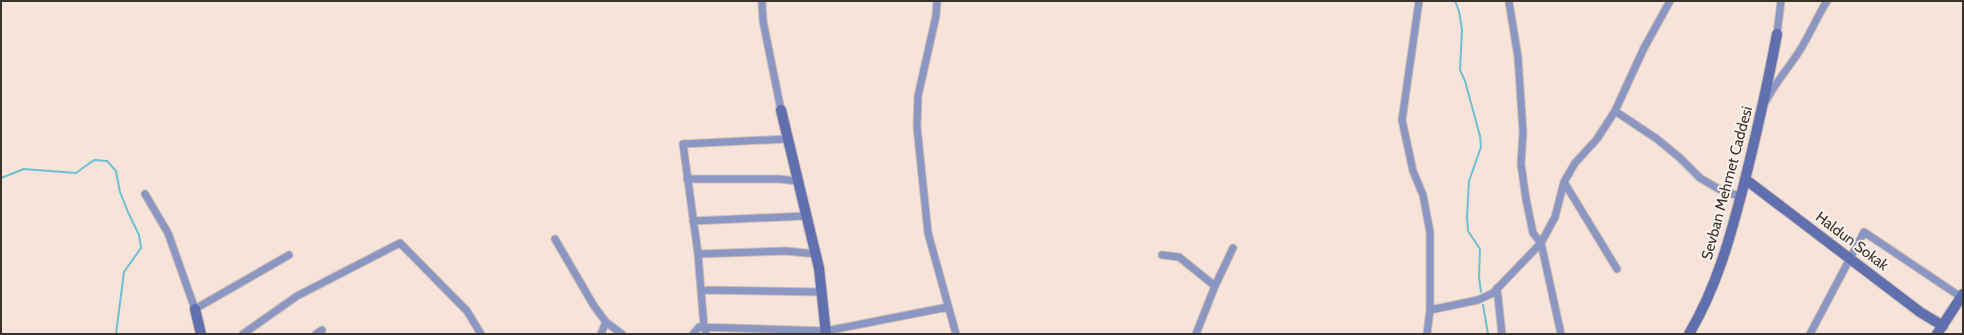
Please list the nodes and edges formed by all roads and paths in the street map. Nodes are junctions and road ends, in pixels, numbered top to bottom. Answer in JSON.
{"nodes":[{"id":1,"x":762,"y":1,"type":"edge"},
{"id":2,"x":937,"y":1,"type":"edge"},
{"id":3,"x":1419,"y":1,"type":"edge"},
{"id":4,"x":1670,"y":1,"type":"edge"},
{"id":5,"x":1781,"y":1,"type":"edge"},
{"id":6,"x":1827,"y":1,"type":"edge"},
{"id":7,"x":1509,"y":2,"type":"edge"},
{"id":8,"x":1777,"y":34,"type":"joint"},
{"id":9,"x":1763,"y":109,"type":"junction"},
{"id":10,"x":781,"y":110,"type":"joint"},
{"id":11,"x":1615,"y":110,"type":"junction"},
{"id":12,"x":787,"y":139,"type":"junction"},
{"id":13,"x":687,"y":179,"type":"junction"},
{"id":14,"x":1745,"y":179,"type":"junction"},
{"id":15,"x":797,"y":181,"type":"junction"},
{"id":16,"x":1564,"y":182,"type":"junction"},
{"id":17,"x":145,"y":194,"type":"dead end"},
{"id":18,"x":1741,"y":196,"type":"junction"},
{"id":19,"x":806,"y":216,"type":"junction"},
{"id":20,"x":693,"y":221,"type":"junction"},
{"id":21,"x":555,"y":239,"type":"dead end"},
{"id":22,"x":1541,"y":243,"type":"junction"},
{"id":23,"x":1233,"y":248,"type":"dead end"},
{"id":24,"x":698,"y":254,"type":"junction"},
{"id":25,"x":816,"y":254,"type":"junction"},
{"id":26,"x":1162,"y":254,"type":"dead end"},
{"id":27,"x":289,"y":255,"type":"dead end"},
{"id":28,"x":1850,"y":258,"type":"junction"},
{"id":29,"x":1617,"y":269,"type":"dead end"},
{"id":30,"x":1215,"y":286,"type":"junction"},
{"id":31,"x":1497,"y":288,"type":"junction"},
{"id":32,"x":701,"y":290,"type":"junction"},
{"id":33,"x":822,"y":292,"type":"junction"},
{"id":34,"x":1962,"y":296,"type":"edge"},
{"id":35,"x":948,"y":307,"type":"junction"},
{"id":36,"x":195,"y":309,"type":"junction"},
{"id":37,"x":1430,"y":310,"type":"junction"},
{"id":38,"x":606,"y":322,"type":"junction"},
{"id":39,"x":705,"y":330,"type":"edge"},
{"id":40,"x":1940,"y":330,"type":"edge"},
{"id":41,"x":826,"y":333,"type":"edge"},
{"id":42,"x":201,"y":334,"type":"edge"},
{"id":43,"x":243,"y":334,"type":"edge"},
{"id":44,"x":481,"y":334,"type":"edge"},
{"id":45,"x":601,"y":334,"type":"edge"},
{"id":46,"x":622,"y":334,"type":"edge"},
{"id":47,"x":694,"y":334,"type":"edge"},
{"id":48,"x":956,"y":334,"type":"edge"},
{"id":49,"x":1196,"y":334,"type":"edge"},
{"id":50,"x":1427,"y":334,"type":"edge"},
{"id":51,"x":1502,"y":334,"type":"edge"},
{"id":52,"x":1561,"y":334,"type":"edge"},
{"id":53,"x":1690,"y":334,"type":"edge"},
{"id":54,"x":1810,"y":334,"type":"edge"}],
"edges":[{"from":1,"to":10,"type":"street"},
{"from":2,"to":35,"type":"street"},
{"from":3,"to":37,"type":"street"},
{"from":4,"to":11,"type":"street"},
{"from":5,"to":8,"type":"street"},
{"from":6,"to":9,"type":"street"},
{"from":7,"to":22,"type":"street"},
{"from":8,"to":9,"type":"street","name":"Sevban Mehmet Caddesi"},
{"from":9,"to":14,"type":"street","name":"Sevban Mehmet Caddesi"},
{"from":10,"to":12,"type":"street"},
{"from":11,"to":16,"type":"street"},
{"from":11,"to":18,"type":"street"},
{"from":12,"to":13,"type":"street"},
{"from":12,"to":15,"type":"street"},
{"from":13,"to":15,"type":"street"},
{"from":13,"to":20,"type":"street"},
{"from":14,"to":18,"type":"street","name":"Sevban Mehmet Caddesi"},
{"from":14,"to":28,"type":"street","name":"Haldun Sokak"},
{"from":15,"to":19,"type":"street"},
{"from":16,"to":22,"type":"street"},
{"from":16,"to":29,"type":"street"},
{"from":17,"to":36,"type":"street"},
{"from":18,"to":53,"type":"street","name":"Sevban Mehmet Caddesi"},
{"from":19,"to":20,"type":"street"},
{"from":19,"to":25,"type":"street"},
{"from":20,"to":24,"type":"street"},
{"from":21,"to":38,"type":"street"},
{"from":22,"to":31,"type":"street"},
{"from":22,"to":52,"type":"street"},
{"from":23,"to":30,"type":"street"},
{"from":24,"to":25,"type":"street"},
{"from":24,"to":32,"type":"street"},
{"from":25,"to":33,"type":"street"},
{"from":26,"to":30,"type":"street"},
{"from":27,"to":36,"type":"street"},
{"from":28,"to":34,"type":"street"},
{"from":28,"to":40,"type":"street","name":"Haldun Sokak"},
{"from":28,"to":54,"type":"street"},
{"from":30,"to":49,"type":"street"},
{"from":31,"to":37,"type":"street"},
{"from":31,"to":51,"type":"street"},
{"from":32,"to":33,"type":"street"},
{"from":32,"to":39,"type":"street"},
{"from":33,"to":41,"type":"street"},
{"from":34,"to":40,"type":"street"},
{"from":35,"to":41,"type":"street"},
{"from":35,"to":48,"type":"street"},
{"from":36,"to":42,"type":"street"},
{"from":37,"to":50,"type":"street"},
{"from":38,"to":45,"type":"street"},
{"from":38,"to":46,"type":"street"},
{"from":39,"to":41,"type":"street"},
{"from":39,"to":47,"type":"street"},
{"from":43,"to":44,"type":"street"}]}
